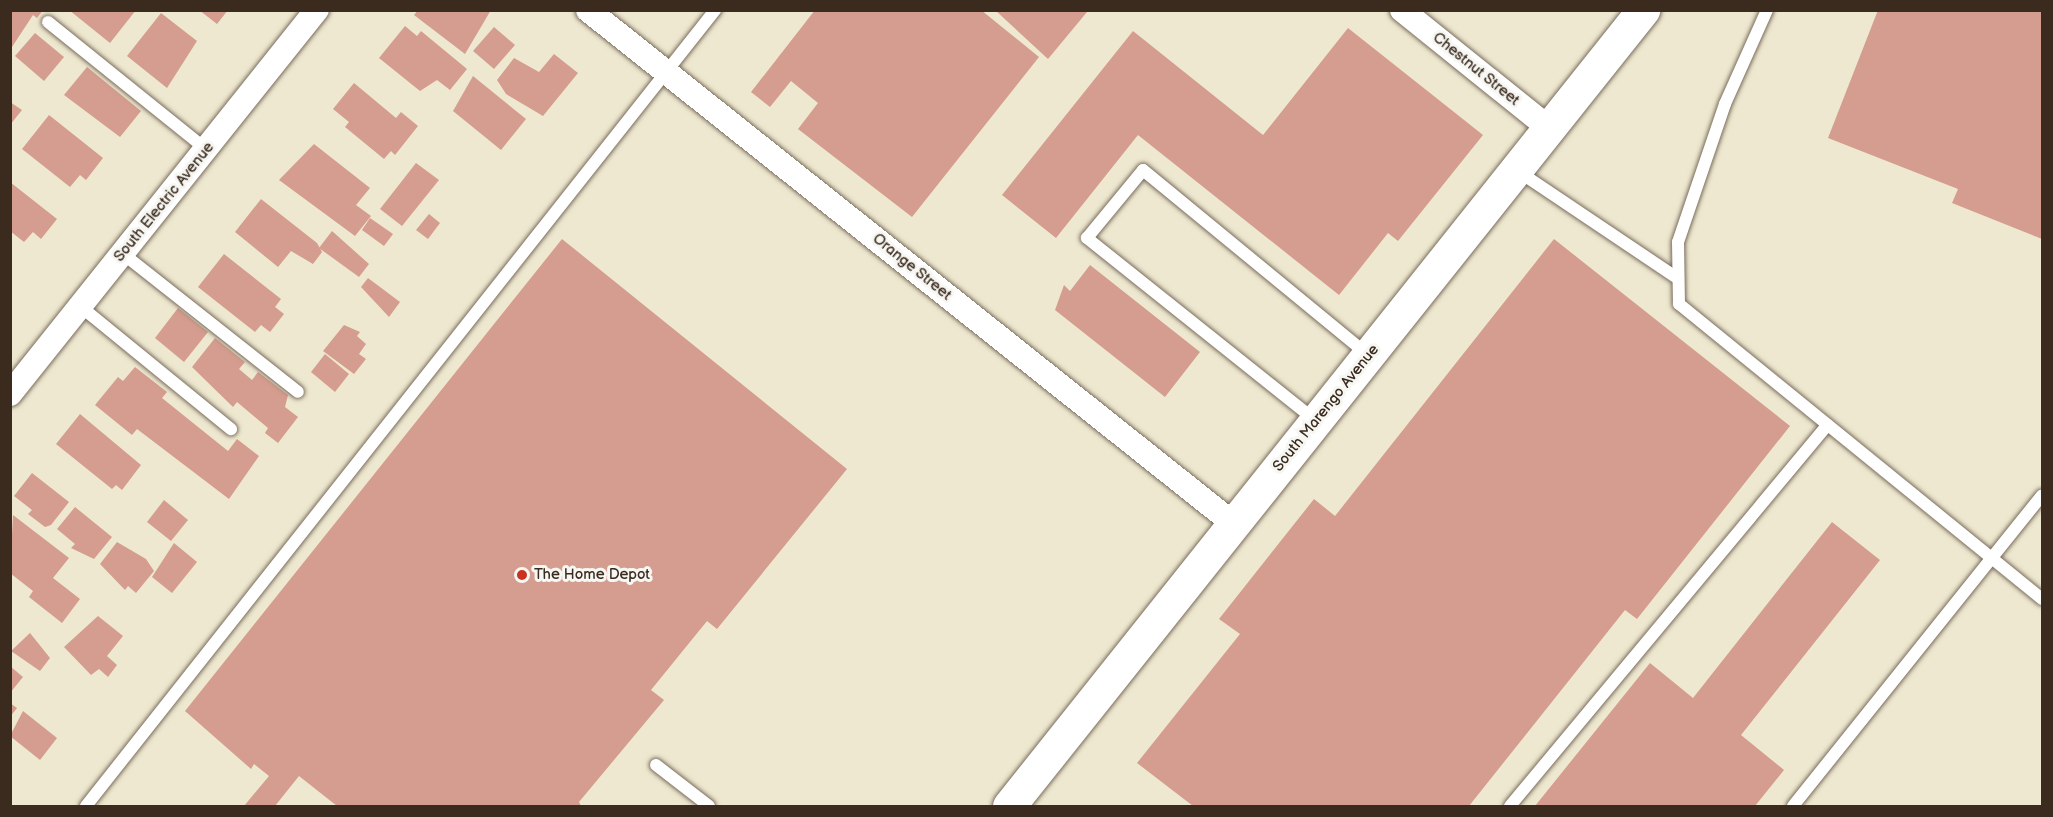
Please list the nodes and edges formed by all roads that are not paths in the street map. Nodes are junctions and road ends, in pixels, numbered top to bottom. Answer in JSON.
{"nodes":[{"id":1,"x":317,"y":10,"type":"edge"},
{"id":2,"x":588,"y":10,"type":"edge"},
{"id":3,"x":715,"y":10,"type":"edge"},
{"id":4,"x":1402,"y":10,"type":"edge"},
{"id":5,"x":1643,"y":10,"type":"edge"},
{"id":6,"x":1767,"y":10,"type":"edge"},
{"id":7,"x":48,"y":22,"type":"dead end"},
{"id":8,"x":666,"y":71,"type":"junction"},
{"id":9,"x":1549,"y":128,"type":"junction"},
{"id":10,"x":207,"y":150,"type":"junction"},
{"id":11,"x":1516,"y":170,"type":"junction"},
{"id":12,"x":122,"y":253,"type":"junction"},
{"id":13,"x":1677,"y":278,"type":"junction"},
{"id":14,"x":80,"y":306,"type":"junction"},
{"id":15,"x":1368,"y":356,"type":"junction"},
{"id":16,"x":298,"y":392,"type":"dead end"},
{"id":17,"x":10,"y":394,"type":"edge"},
{"id":18,"x":1316,"y":420,"type":"junction"},
{"id":19,"x":1827,"y":425,"type":"junction"},
{"id":20,"x":231,"y":429,"type":"dead end"},
{"id":21,"x":2043,"y":495,"type":"edge"},
{"id":22,"x":1234,"y":524,"type":"junction"},
{"id":23,"x":1992,"y":560,"type":"junction"},
{"id":24,"x":2043,"y":599,"type":"edge"},
{"id":25,"x":656,"y":765,"type":"dead end"},
{"id":26,"x":86,"y":807,"type":"edge"},
{"id":27,"x":709,"y":807,"type":"edge"},
{"id":28,"x":1010,"y":807,"type":"edge"},
{"id":29,"x":1510,"y":807,"type":"edge"},
{"id":30,"x":1793,"y":807,"type":"edge"}],
"edges":[{"from":1,"to":10,"type":"street","name":"South Electric Avenue"},
{"from":2,"to":8,"type":"street","name":"Orange Street"},
{"from":3,"to":8,"type":"lane"},
{"from":4,"to":9,"type":"street","name":"Chestnut Street"},
{"from":5,"to":9,"type":"street","name":"South Marengo Avenue"},
{"from":6,"to":13,"type":"lane"},
{"from":7,"to":10,"type":"lane"},
{"from":8,"to":22,"type":"street","name":"Orange Street"},
{"from":8,"to":26,"type":"lane"},
{"from":9,"to":11,"type":"street","name":"South Marengo Avenue"},
{"from":10,"to":12,"type":"street","name":"South Electric Avenue"},
{"from":11,"to":13,"type":"lane"},
{"from":11,"to":15,"type":"street","name":"South Marengo Avenue"},
{"from":12,"to":14,"type":"street","name":"South Electric Avenue"},
{"from":12,"to":16,"type":"lane"},
{"from":13,"to":19,"type":"lane"},
{"from":14,"to":17,"type":"street","name":"South Electric Avenue"},
{"from":14,"to":20,"type":"lane"},
{"from":15,"to":18,"type":"street","name":"South Marengo Avenue"},
{"from":15,"to":18,"type":"lane"},
{"from":18,"to":22,"type":"street","name":"South Marengo Avenue"},
{"from":19,"to":23,"type":"lane"},
{"from":19,"to":29,"type":"lane"},
{"from":21,"to":23,"type":"lane"},
{"from":22,"to":28,"type":"street","name":"South Marengo Avenue"},
{"from":23,"to":24,"type":"lane"},
{"from":23,"to":30,"type":"lane"},
{"from":25,"to":27,"type":"lane"}]}
